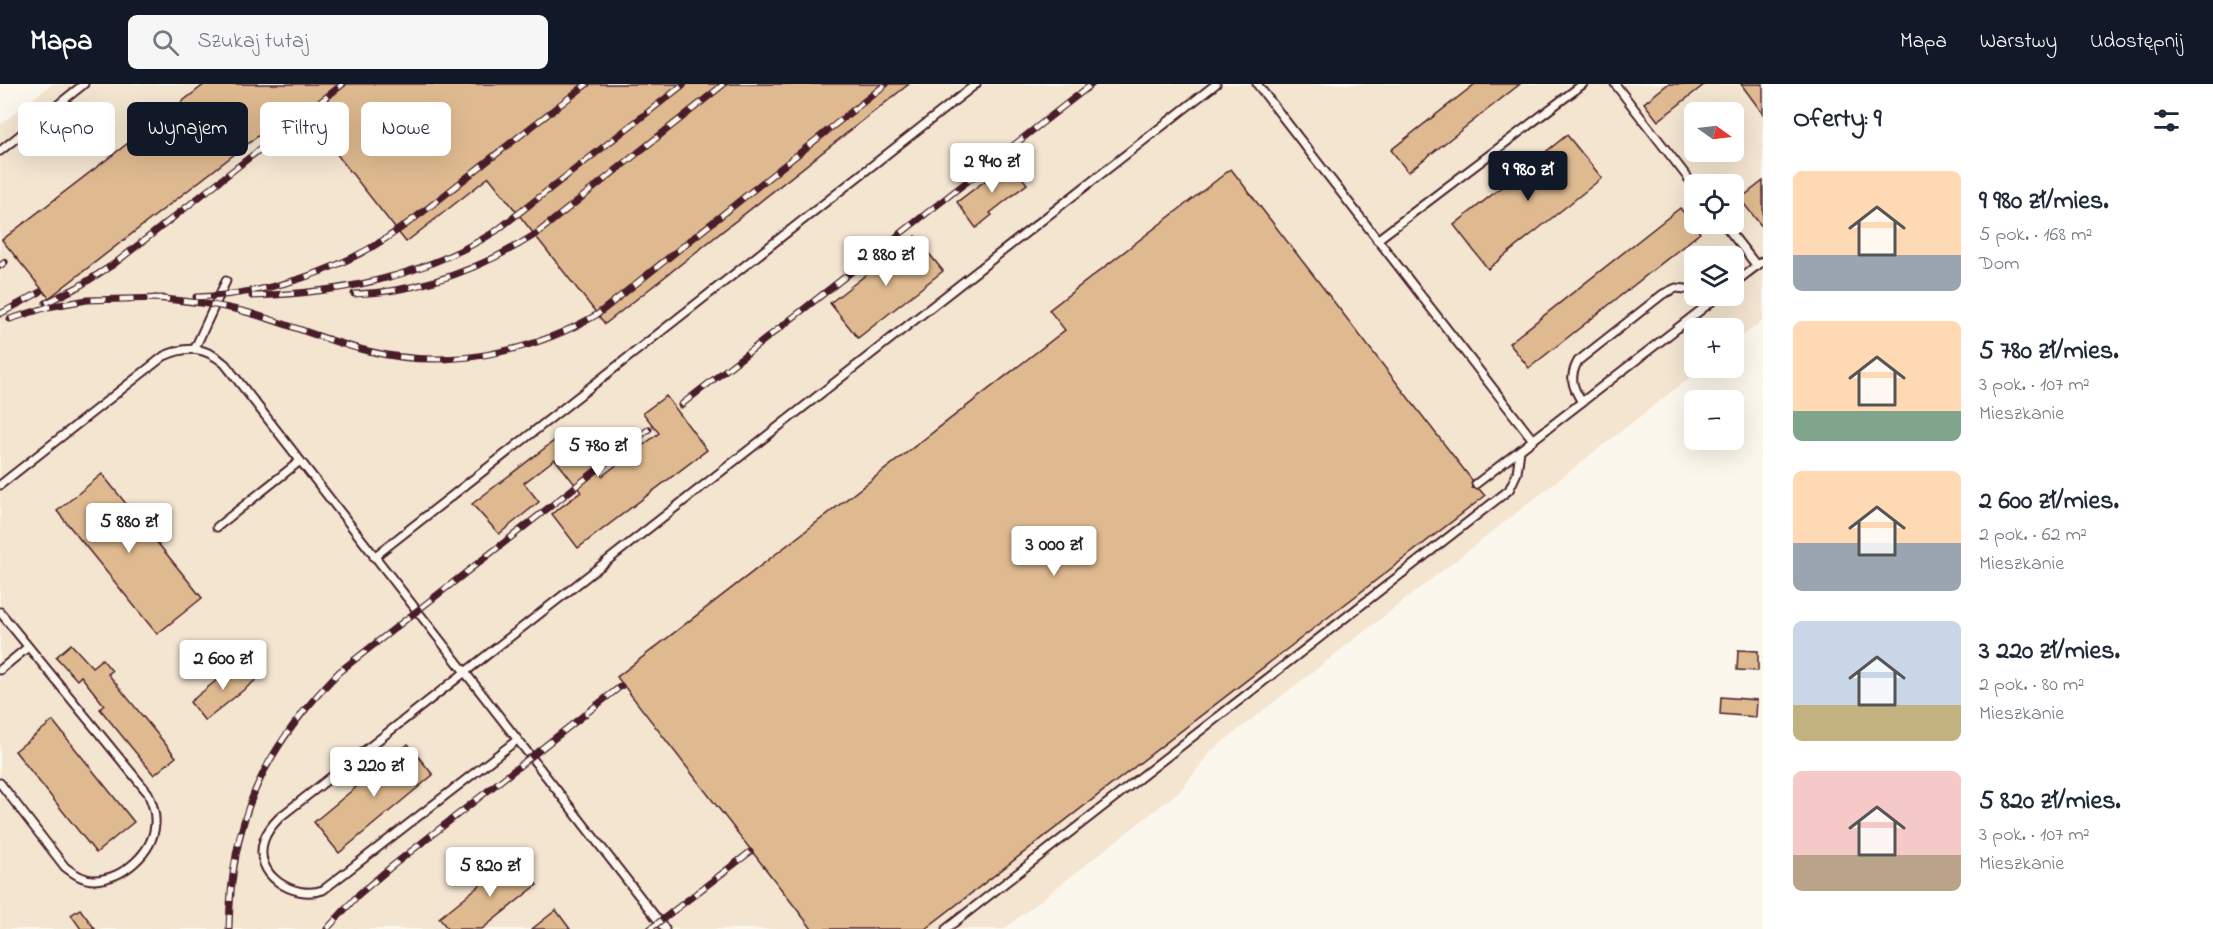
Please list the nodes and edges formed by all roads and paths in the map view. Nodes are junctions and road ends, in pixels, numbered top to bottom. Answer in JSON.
{"nodes":[{"id":1,"x":84,"y":84,"type":"edge"},
{"id":2,"x":976,"y":84,"type":"edge"},
{"id":3,"x":1216,"y":84,"type":"edge"},
{"id":4,"x":1257,"y":84,"type":"edge"},
{"id":5,"x":1583,"y":84,"type":"edge"},
{"id":6,"x":1615,"y":84,"type":"edge"},
{"id":7,"x":0,"y":151,"type":"edge"},
{"id":8,"x":1685,"y":174,"type":"edge"},
{"id":9,"x":1733,"y":234,"type":"edge"},
{"id":10,"x":1377,"y":240,"type":"junction"},
{"id":11,"x":1760,"y":263,"type":"edge"},
{"id":12,"x":1744,"y":276,"type":"edge"},
{"id":13,"x":226,"y":281,"type":"dead end"},
{"id":14,"x":1684,"y":289,"type":"edge"},
{"id":15,"x":1706,"y":306,"type":"edge"},
{"id":16,"x":195,"y":348,"type":"junction"},
{"id":17,"x":1582,"y":402,"type":"junction"},
{"id":18,"x":1533,"y":440,"type":"junction"},
{"id":19,"x":1520,"y":450,"type":"junction"},
{"id":20,"x":300,"y":461,"type":"junction"},
{"id":21,"x":1476,"y":484,"type":"dead end"},
{"id":22,"x":0,"y":485,"type":"edge"},
{"id":23,"x":217,"y":527,"type":"dead end"},
{"id":24,"x":374,"y":557,"type":"junction"},
{"id":25,"x":0,"y":612,"type":"edge"},
{"id":26,"x":28,"y":647,"type":"junction"},
{"id":27,"x":0,"y":670,"type":"edge"},
{"id":28,"x":463,"y":672,"type":"junction"},
{"id":29,"x":517,"y":740,"type":"junction"},
{"id":30,"x":0,"y":783,"type":"edge"},
{"id":31,"x":664,"y":929,"type":"edge"},
{"id":32,"x":946,"y":929,"type":"edge"}],
"edges":[{"from":1,"to":7,"type":"lane"},
{"from":2,"to":24,"type":"lane"},
{"from":3,"to":28,"type":"lane"},
{"from":4,"to":10,"type":"lane"},
{"from":5,"to":10,"type":"lane"},
{"from":6,"to":8,"type":"lane"},
{"from":9,"to":11,"type":"lane"},
{"from":10,"to":18,"type":"lane"},
{"from":11,"to":12,"type":"lane"},
{"from":13,"to":16,"type":"lane"},
{"from":14,"to":17,"type":"lane"},
{"from":15,"to":17,"type":"lane"},
{"from":16,"to":20,"type":"lane"},
{"from":16,"to":22,"type":"lane"},
{"from":17,"to":18,"type":"lane"},
{"from":18,"to":19,"type":"lane"},
{"from":19,"to":21,"type":"lane"},
{"from":19,"to":32,"type":"lane"},
{"from":20,"to":23,"type":"lane"},
{"from":20,"to":24,"type":"lane"},
{"from":24,"to":28,"type":"lane"},
{"from":25,"to":26,"type":"lane"},
{"from":26,"to":27,"type":"lane"},
{"from":26,"to":30,"type":"lane"},
{"from":28,"to":29,"type":"lane"},
{"from":28,"to":29,"type":"lane"},
{"from":29,"to":31,"type":"lane"}]}
